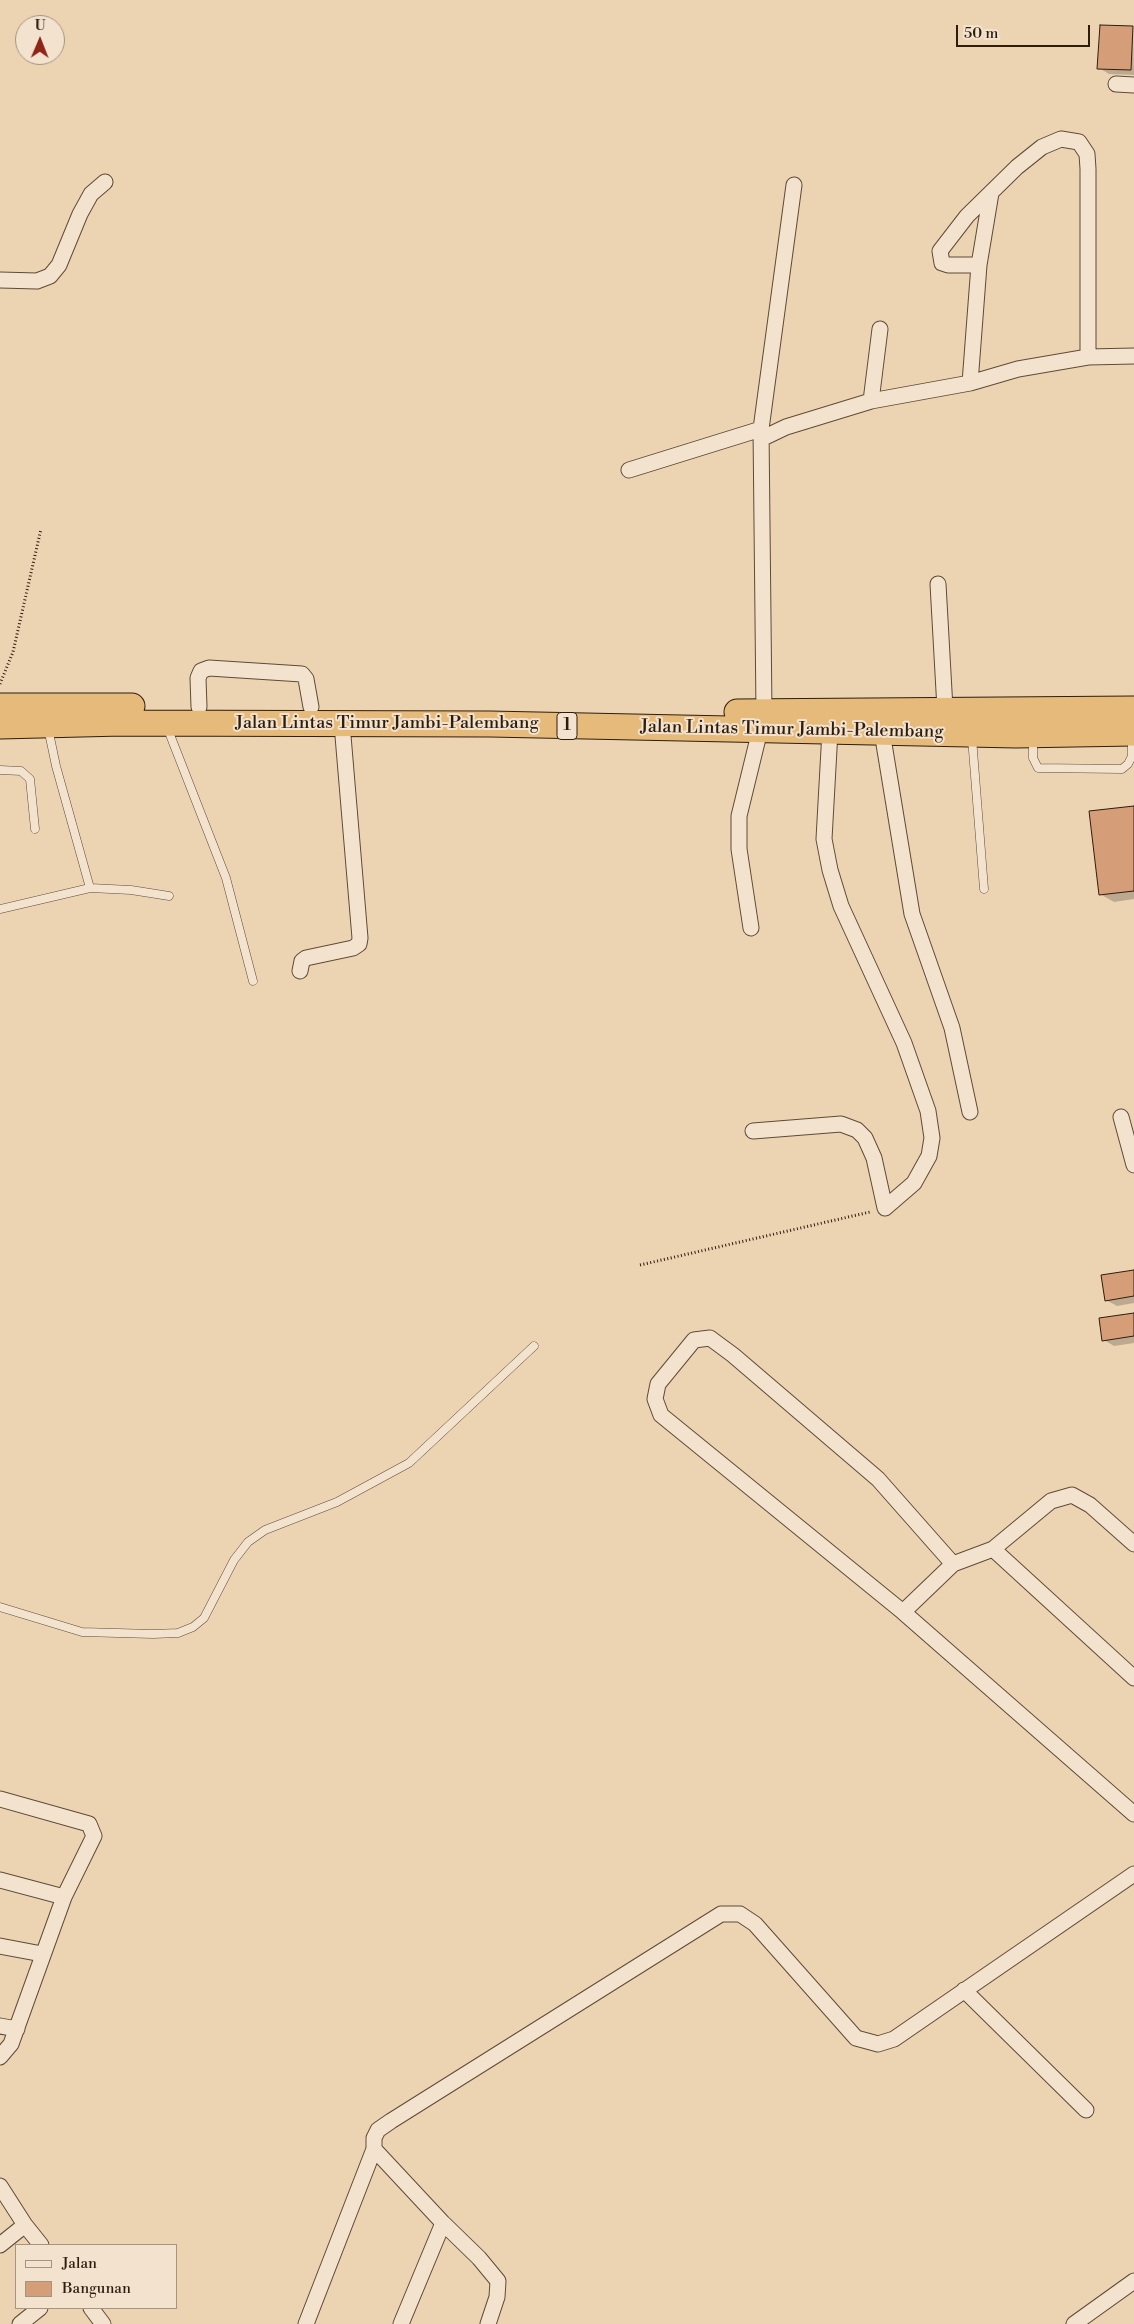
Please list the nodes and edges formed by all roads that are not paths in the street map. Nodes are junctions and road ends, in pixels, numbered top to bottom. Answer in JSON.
{"nodes":[{"id":1,"x":1116,"y":84,"type":"dead end"},
{"id":2,"x":1134,"y":85,"type":"edge"},
{"id":3,"x":105,"y":182,"type":"dead end"},
{"id":4,"x":794,"y":185,"type":"dead end"},
{"id":5,"x":991,"y":193,"type":"junction"},
{"id":6,"x":979,"y":266,"type":"junction"},
{"id":7,"x":0,"y":280,"type":"edge"},
{"id":8,"x":880,"y":329,"type":"dead end"},
{"id":9,"x":1134,"y":356,"type":"edge"},
{"id":10,"x":1088,"y":357,"type":"junction"},
{"id":11,"x":970,"y":383,"type":"junction"},
{"id":12,"x":871,"y":401,"type":"junction"},
{"id":13,"x":762,"y":433,"type":"junction"},
{"id":14,"x":629,"y":470,"type":"dead end"},
{"id":15,"x":938,"y":584,"type":"dead end"},
{"id":16,"x":0,"y":706,"type":"edge"},
{"id":17,"x":199,"y":707,"type":"junction"},
{"id":18,"x":311,"y":707,"type":"junction"},
{"id":19,"x":945,"y":709,"type":"junction"},
{"id":20,"x":762,"y":721,"type":"junction"},
{"id":21,"x":1066,"y":722,"type":"junction"},
{"id":22,"x":165,"y":723,"type":"junction"},
{"id":23,"x":342,"y":724,"type":"junction"},
{"id":24,"x":1133,"y":725,"type":"edge"},
{"id":25,"x":0,"y":726,"type":"edge"},
{"id":26,"x":48,"y":726,"type":"junction"},
{"id":27,"x":830,"y":731,"type":"junction"},
{"id":28,"x":882,"y":732,"type":"junction"},
{"id":29,"x":971,"y":734,"type":"junction"},
{"id":30,"x":1033,"y":735,"type":"junction"},
{"id":31,"x":0,"y":770,"type":"edge"},
{"id":32,"x":35,"y":830,"type":"dead end"},
{"id":33,"x":90,"y":888,"type":"junction"},
{"id":34,"x":984,"y":889,"type":"dead end"},
{"id":35,"x":169,"y":896,"type":"dead end"},
{"id":36,"x":0,"y":909,"type":"edge"},
{"id":37,"x":751,"y":928,"type":"dead end"},
{"id":38,"x":300,"y":971,"type":"dead end"},
{"id":39,"x":253,"y":981,"type":"dead end"},
{"id":40,"x":970,"y":1112,"type":"dead end"},
{"id":41,"x":1122,"y":1118,"type":"dead end"},
{"id":42,"x":753,"y":1131,"type":"dead end"},
{"id":43,"x":1134,"y":1165,"type":"edge"},
{"id":44,"x":534,"y":1346,"type":"dead end"},
{"id":45,"x":1134,"y":1544,"type":"edge"},
{"id":46,"x":993,"y":1549,"type":"junction"},
{"id":47,"x":953,"y":1564,"type":"junction"},
{"id":48,"x":0,"y":1607,"type":"edge"},
{"id":49,"x":903,"y":1612,"type":"junction"},
{"id":50,"x":1134,"y":1678,"type":"edge"},
{"id":51,"x":0,"y":1799,"type":"edge"},
{"id":52,"x":1134,"y":1814,"type":"edge"},
{"id":53,"x":1134,"y":1874,"type":"edge"},
{"id":54,"x":0,"y":1880,"type":"edge"},
{"id":55,"x":64,"y":1897,"type":"junction"},
{"id":56,"x":0,"y":1946,"type":"edge"},
{"id":57,"x":42,"y":1954,"type":"junction"},
{"id":58,"x":964,"y":1990,"type":"junction"},
{"id":59,"x":0,"y":2026,"type":"edge"},
{"id":60,"x":17,"y":2029,"type":"junction"},
{"id":61,"x":0,"y":2057,"type":"edge"},
{"id":62,"x":1086,"y":2110,"type":"dead end"},
{"id":63,"x":374,"y":2149,"type":"junction"},
{"id":64,"x":0,"y":2186,"type":"edge"},
{"id":65,"x":444,"y":2223,"type":"junction"},
{"id":66,"x":24,"y":2225,"type":"junction"},
{"id":67,"x":40,"y":2244,"type":"edge"},
{"id":68,"x":0,"y":2245,"type":"edge"},
{"id":69,"x":1134,"y":2281,"type":"edge"},
{"id":70,"x":39,"y":2309,"type":"edge"},
{"id":71,"x":92,"y":2309,"type":"edge"},
{"id":72,"x":20,"y":2324,"type":"edge"},
{"id":73,"x":103,"y":2324,"type":"edge"},
{"id":74,"x":306,"y":2324,"type":"edge"},
{"id":75,"x":401,"y":2324,"type":"edge"},
{"id":76,"x":488,"y":2324,"type":"edge"},
{"id":77,"x":1074,"y":2324,"type":"edge"}],
"edges":[{"from":1,"to":2,"type":"street"},
{"from":3,"to":7,"type":"street"},
{"from":4,"to":13,"type":"street"},
{"from":5,"to":6,"type":"street"},
{"from":5,"to":6,"type":"street"},
{"from":5,"to":10,"type":"street"},
{"from":6,"to":11,"type":"street"},
{"from":8,"to":12,"type":"street"},
{"from":9,"to":10,"type":"street"},
{"from":10,"to":11,"type":"street"},
{"from":11,"to":12,"type":"street"},
{"from":12,"to":13,"type":"street"},
{"from":13,"to":14,"type":"street"},
{"from":13,"to":20,"type":"street"},
{"from":15,"to":19,"type":"street"},
{"from":16,"to":17,"type":"highway","name":"Jalan Lintas Timur Jambi-Palembang","number":"1"},
{"from":17,"to":18,"type":"highway","name":"Jalan Lintas Timur Jambi-Palembang","number":"1"},
{"from":17,"to":18,"type":"street"},
{"from":18,"to":20,"type":"highway","name":"Jalan Lintas Timur Jambi-Palembang","number":"1"},
{"from":19,"to":20,"type":"highway","name":"Jalan Lintas Timur Jambi-Palembang","number":"1"},
{"from":19,"to":21,"type":"highway","name":"Jalan Lintas Timur Jambi-Palembang","number":"1"},
{"from":20,"to":23,"type":"highway","name":"Jalan Lintas Timur Jambi-Palembang","number":"1"},
{"from":20,"to":27,"type":"highway","name":"Jalan Lintas Timur Jambi-Palembang","number":"1"},
{"from":20,"to":37,"type":"street"},
{"from":21,"to":24,"type":"highway","name":"Jalan Lintas Timur Jambi-Palembang","number":"1"},
{"from":21,"to":30,"type":"highway","name":"Jalan Lintas Timur Jambi-Palembang","number":"1"},
{"from":22,"to":23,"type":"highway","name":"Jalan Lintas Timur Jambi-Palembang","number":"1"},
{"from":22,"to":26,"type":"highway","name":"Jalan Lintas Timur Jambi-Palembang","number":"1"},
{"from":22,"to":39,"type":"lane"},
{"from":23,"to":38,"type":"street"},
{"from":24,"to":30,"type":"lane"},
{"from":25,"to":26,"type":"highway","name":"Jalan Lintas Timur Jambi-Palembang","number":"1"},
{"from":26,"to":33,"type":"lane"},
{"from":27,"to":28,"type":"highway","name":"Jalan Lintas Timur Jambi-Palembang","number":"1"},
{"from":27,"to":42,"type":"street"},
{"from":28,"to":29,"type":"highway","name":"Jalan Lintas Timur Jambi-Palembang","number":"1"},
{"from":28,"to":40,"type":"street"},
{"from":29,"to":30,"type":"highway","name":"Jalan Lintas Timur Jambi-Palembang","number":"1"},
{"from":29,"to":34,"type":"lane"},
{"from":31,"to":32,"type":"lane"},
{"from":33,"to":35,"type":"lane"},
{"from":33,"to":36,"type":"lane"},
{"from":41,"to":43,"type":"street"},
{"from":44,"to":48,"type":"lane"},
{"from":45,"to":46,"type":"street"},
{"from":46,"to":47,"type":"street"},
{"from":46,"to":50,"type":"street"},
{"from":47,"to":49,"type":"street"},
{"from":47,"to":49,"type":"street"},
{"from":49,"to":52,"type":"street"},
{"from":51,"to":55,"type":"street"},
{"from":53,"to":58,"type":"street"},
{"from":54,"to":55,"type":"street"},
{"from":55,"to":57,"type":"street"},
{"from":56,"to":57,"type":"street"},
{"from":57,"to":60,"type":"street"},
{"from":58,"to":62,"type":"street"},
{"from":58,"to":63,"type":"street"},
{"from":59,"to":60,"type":"street"},
{"from":60,"to":61,"type":"street"},
{"from":63,"to":65,"type":"street"},
{"from":63,"to":74,"type":"street"},
{"from":64,"to":66,"type":"street"},
{"from":65,"to":75,"type":"street"},
{"from":65,"to":76,"type":"street"},
{"from":66,"to":67,"type":"street"},
{"from":66,"to":68,"type":"street"},
{"from":69,"to":77,"type":"street"},
{"from":70,"to":72,"type":"street"},
{"from":71,"to":73,"type":"street"}]}
